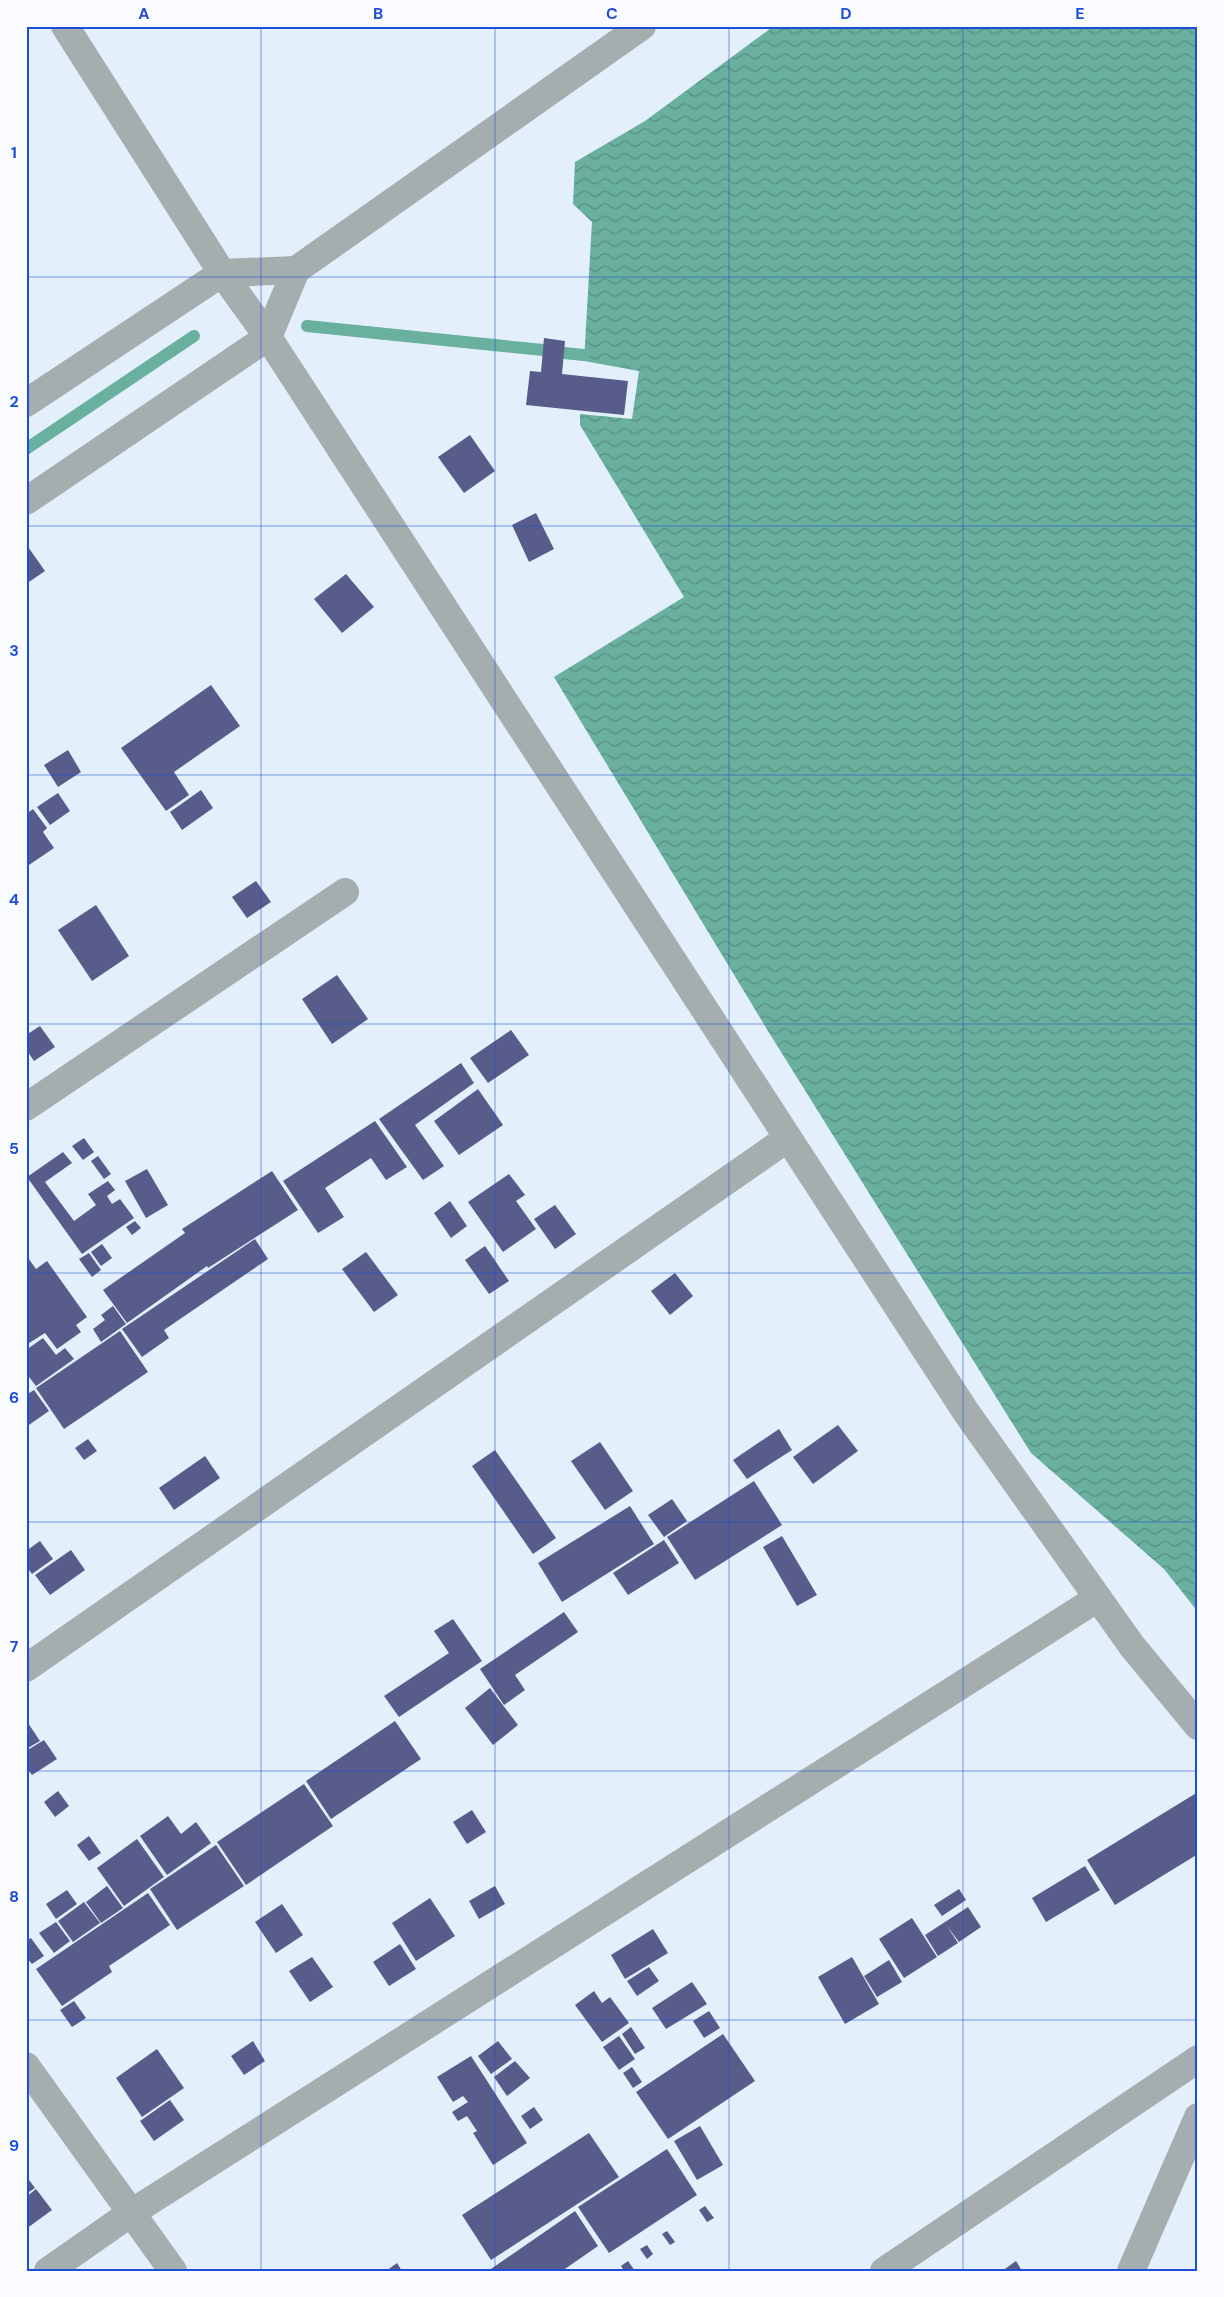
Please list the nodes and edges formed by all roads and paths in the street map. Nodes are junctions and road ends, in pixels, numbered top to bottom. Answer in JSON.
{"nodes":[{"id":1,"x":65,"y":26,"type":"edge"},
{"id":2,"x":642,"y":26,"type":"edge"},
{"id":3,"x":296,"y":270,"type":"junction"},
{"id":4,"x":222,"y":273,"type":"junction"},
{"id":5,"x":268,"y":337,"type":"junction"},
{"id":6,"x":26,"y":403,"type":"edge"},
{"id":7,"x":26,"y":501,"type":"edge"},
{"id":8,"x":345,"y":892,"type":"dead end"},
{"id":9,"x":26,"y":1108,"type":"edge"},
{"id":10,"x":788,"y":1138,"type":"junction"},
{"id":11,"x":1098,"y":1598,"type":"junction"},
{"id":12,"x":26,"y":1668,"type":"edge"},
{"id":13,"x":1198,"y":1726,"type":"edge"},
{"id":14,"x":1198,"y":2059,"type":"edge"},
{"id":15,"x":26,"y":2066,"type":"edge"},
{"id":16,"x":1198,"y":2117,"type":"edge"},
{"id":17,"x":131,"y":2212,"type":"junction"},
{"id":18,"x":48,"y":2271,"type":"edge"},
{"id":19,"x":173,"y":2271,"type":"edge"},
{"id":20,"x":884,"y":2271,"type":"edge"},
{"id":21,"x":1131,"y":2271,"type":"edge"}],
"edges":[{"from":1,"to":4,"type":"street"},
{"from":2,"to":3,"type":"street"},
{"from":3,"to":4,"type":"street"},
{"from":3,"to":5,"type":"street"},
{"from":4,"to":5,"type":"street"},
{"from":4,"to":6,"type":"street"},
{"from":5,"to":7,"type":"street"},
{"from":5,"to":10,"type":"street"},
{"from":8,"to":9,"type":"street"},
{"from":10,"to":11,"type":"street"},
{"from":10,"to":12,"type":"street"},
{"from":11,"to":13,"type":"street"},
{"from":11,"to":17,"type":"street"},
{"from":14,"to":20,"type":"street"},
{"from":15,"to":17,"type":"street"},
{"from":16,"to":21,"type":"street"},
{"from":17,"to":18,"type":"street"},
{"from":17,"to":19,"type":"street"}]}
